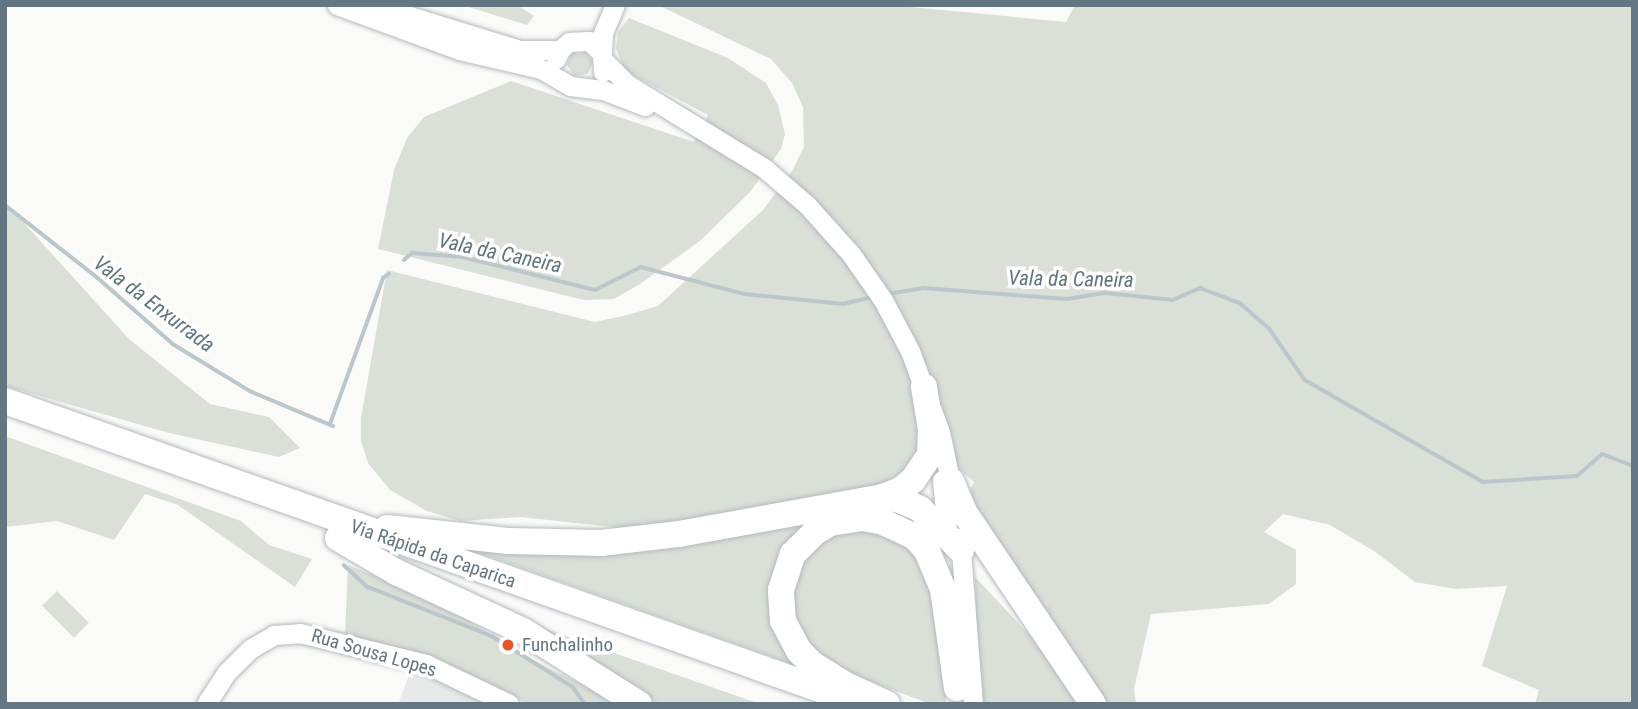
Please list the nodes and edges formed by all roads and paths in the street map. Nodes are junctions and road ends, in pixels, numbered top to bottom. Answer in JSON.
{"nodes":[{"id":1,"x":337,"y":5,"type":"edge"},
{"id":2,"x":374,"y":5,"type":"edge"},
{"id":3,"x":608,"y":5,"type":"edge"},
{"id":4,"x":615,"y":5,"type":"edge"},
{"id":5,"x":568,"y":44,"type":"junction"},
{"id":6,"x":603,"y":57,"type":"junction"},
{"id":7,"x":573,"y":85,"type":"junction"},
{"id":8,"x":695,"y":125,"type":"junction"},
{"id":9,"x":924,"y":387,"type":"junction"},
{"id":10,"x":5,"y":401,"type":"edge"},
{"id":11,"x":5,"y":419,"type":"edge"},
{"id":12,"x":951,"y":481,"type":"junction"},
{"id":13,"x":882,"y":497,"type":"junction"},
{"id":14,"x":345,"y":531,"type":"junction"},
{"id":15,"x":954,"y":543,"type":"junction"},
{"id":16,"x":965,"y":693,"type":"edge"},
{"id":17,"x":206,"y":704,"type":"edge"},
{"id":18,"x":509,"y":704,"type":"edge"},
{"id":19,"x":639,"y":704,"type":"edge"},
{"id":20,"x":805,"y":704,"type":"edge"},
{"id":21,"x":862,"y":704,"type":"edge"},
{"id":22,"x":887,"y":704,"type":"edge"},
{"id":23,"x":1093,"y":704,"type":"edge"}],
"edges":[{"from":1,"to":7,"type":"main road"},
{"from":2,"to":5,"type":"main road"},
{"from":3,"to":5,"type":"main road"},
{"from":4,"to":6,"type":"main road"},
{"from":5,"to":6,"type":"main road"},
{"from":5,"to":7,"type":"main road"},
{"from":6,"to":7,"type":"main road"},
{"from":6,"to":8,"type":"main road"},
{"from":7,"to":8,"type":"main road"},
{"from":8,"to":9,"type":"main road"},
{"from":9,"to":12,"type":"main road"},
{"from":9,"to":13,"type":"highway"},
{"from":9,"to":15,"type":"main road"},
{"from":10,"to":14,"type":"highway","name":"Via Rápida da Caparica"},
{"from":11,"to":14,"type":"highway","name":"Via Rápida da Caparica"},
{"from":12,"to":15,"type":"main road"},
{"from":12,"to":23,"type":"highway"},
{"from":13,"to":14,"type":"highway"},
{"from":13,"to":15,"type":"highway"},
{"from":14,"to":19,"type":"highway"},
{"from":14,"to":20,"type":"highway","name":"Via Rápida da Caparica"},
{"from":14,"to":21,"type":"highway","name":"Via Rápida da Caparica"},
{"from":15,"to":16,"type":"main road"},
{"from":16,"to":22,"type":"highway"},
{"from":17,"to":18,"type":"main road","name":"Rua Sousa Lopes"}]}
